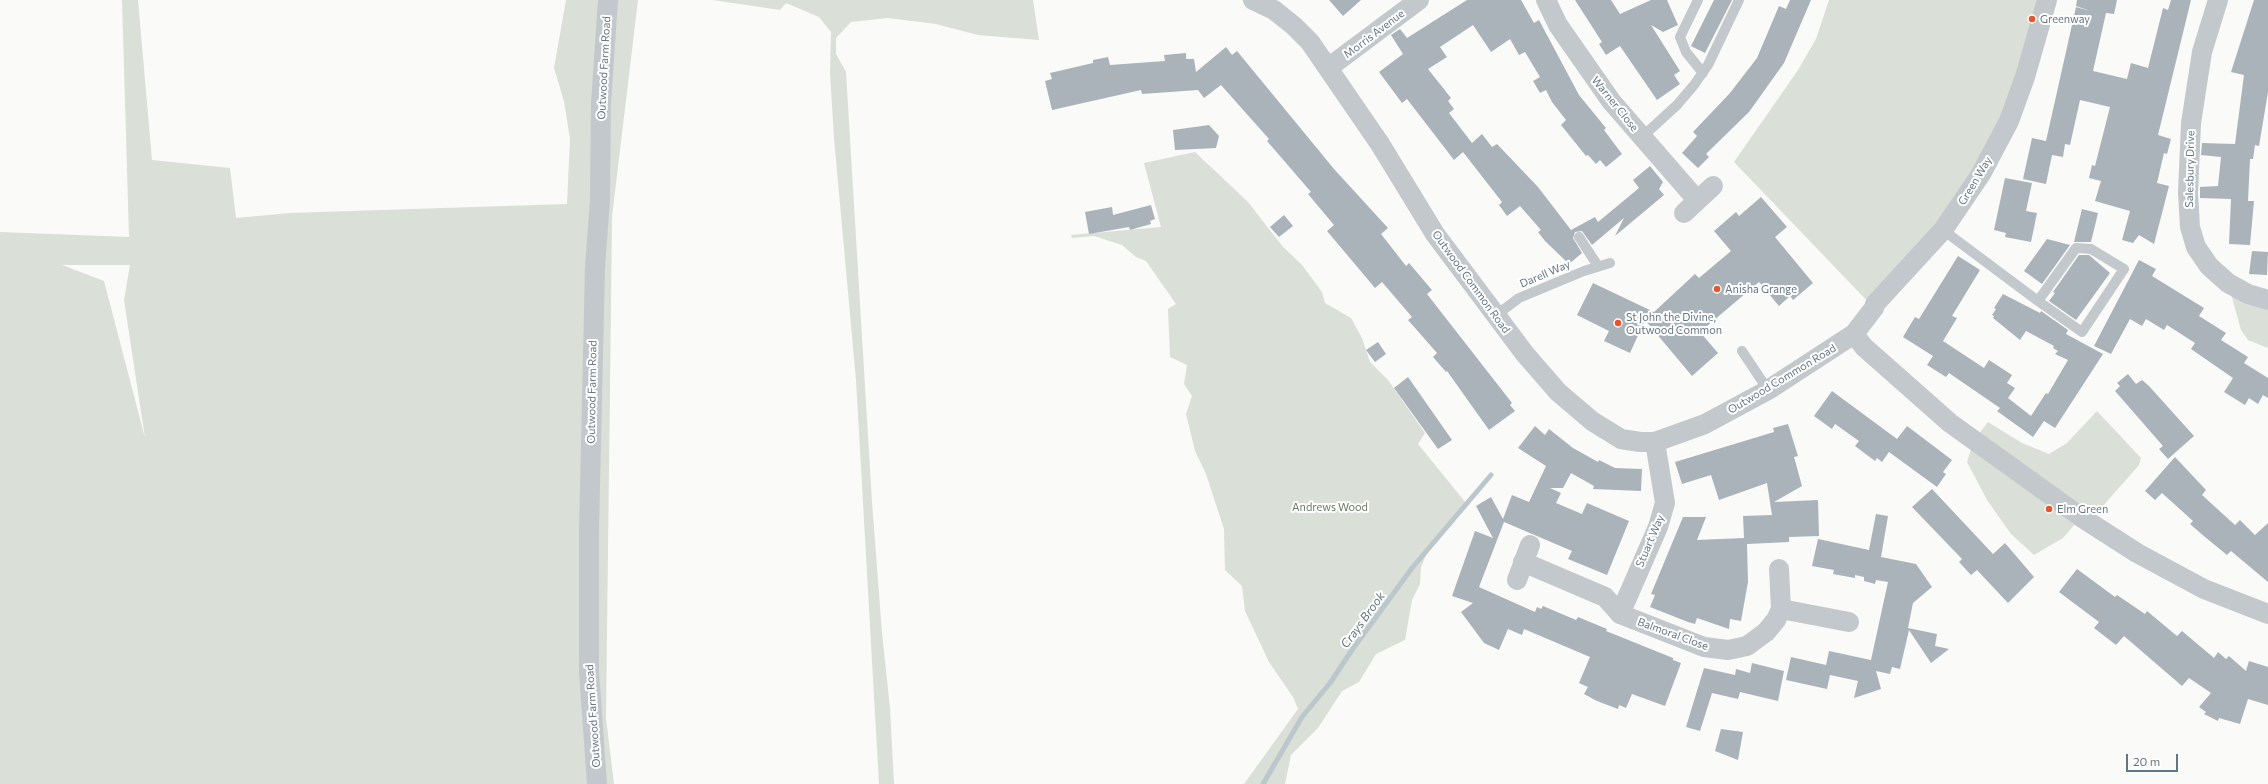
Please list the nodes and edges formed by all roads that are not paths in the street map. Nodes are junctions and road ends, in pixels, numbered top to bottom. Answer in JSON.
{"nodes":[{"id":1,"x":608,"y":0,"type":"edge"},
{"id":2,"x":1253,"y":0,"type":"edge"},
{"id":3,"x":1420,"y":0,"type":"edge"},
{"id":4,"x":1546,"y":0,"type":"edge"},
{"id":5,"x":1698,"y":0,"type":"edge"},
{"id":6,"x":1739,"y":0,"type":"edge"},
{"id":7,"x":2047,"y":0,"type":"edge"},
{"id":8,"x":2218,"y":0,"type":"edge"},
{"id":9,"x":1328,"y":68,"type":"junction"},
{"id":10,"x":1703,"y":73,"type":"junction"},
{"id":11,"x":1642,"y":138,"type":"junction"},
{"id":12,"x":1713,"y":186,"type":"dead end"},
{"id":13,"x":1943,"y":230,"type":"junction"},
{"id":14,"x":1579,"y":237,"type":"dead end"},
{"id":15,"x":1610,"y":263,"type":"dead end"},
{"id":16,"x":1598,"y":266,"type":"junction"},
{"id":17,"x":2268,"y":300,"type":"edge"},
{"id":18,"x":2038,"y":301,"type":"junction"},
{"id":19,"x":1495,"y":316,"type":"junction"},
{"id":20,"x":1854,"y":334,"type":"junction"},
{"id":21,"x":1742,"y":351,"type":"dead end"},
{"id":22,"x":1768,"y":390,"type":"junction"},
{"id":23,"x":1655,"y":442,"type":"junction"},
{"id":24,"x":1523,"y":562,"type":"dead end"},
{"id":25,"x":1778,"y":569,"type":"dead end"},
{"id":26,"x":1781,"y":609,"type":"junction"},
{"id":27,"x":1620,"y":614,"type":"junction"},
{"id":28,"x":2268,"y":614,"type":"edge"},
{"id":29,"x":1849,"y":622,"type":"dead end"},
{"id":30,"x":597,"y":784,"type":"edge"}],
"edges":[{"from":1,"to":30,"type":"street","name":"Outwood Farm Road"},
{"from":2,"to":9,"type":"street","name":"Outwood Common Road"},
{"from":3,"to":9,"type":"street","name":"Morris Avenue"},
{"from":4,"to":11,"type":"street","name":"Warner Close"},
{"from":5,"to":10,"type":"lane"},
{"from":6,"to":10,"type":"lane"},
{"from":7,"to":13,"type":"street","name":"Green Way"},
{"from":8,"to":17,"type":"street","name":"Salesbury Drive"},
{"from":9,"to":19,"type":"street","name":"Outwood Common Road"},
{"from":10,"to":11,"type":"lane"},
{"from":11,"to":12,"type":"street","name":"Warner Close"},
{"from":13,"to":18,"type":"lane"},
{"from":13,"to":20,"type":"street","name":"Green Way"},
{"from":14,"to":16,"type":"lane"},
{"from":15,"to":16,"type":"lane","name":"Darell Way"},
{"from":16,"to":19,"type":"lane","name":"Darell Way"},
{"from":18,"to":18,"type":"lane"},
{"from":19,"to":23,"type":"street","name":"Outwood Common Road"},
{"from":20,"to":22,"type":"street","name":"Outwood Common Road"},
{"from":20,"to":28,"type":"street"},
{"from":21,"to":22,"type":"lane"},
{"from":22,"to":23,"type":"street","name":"Outwood Common Road"},
{"from":23,"to":27,"type":"street","name":"Stuart Way"},
{"from":24,"to":27,"type":"street","name":"Balmoral Close"},
{"from":25,"to":26,"type":"street"},
{"from":26,"to":27,"type":"street","name":"Balmoral Close"},
{"from":26,"to":29,"type":"street"}]}
